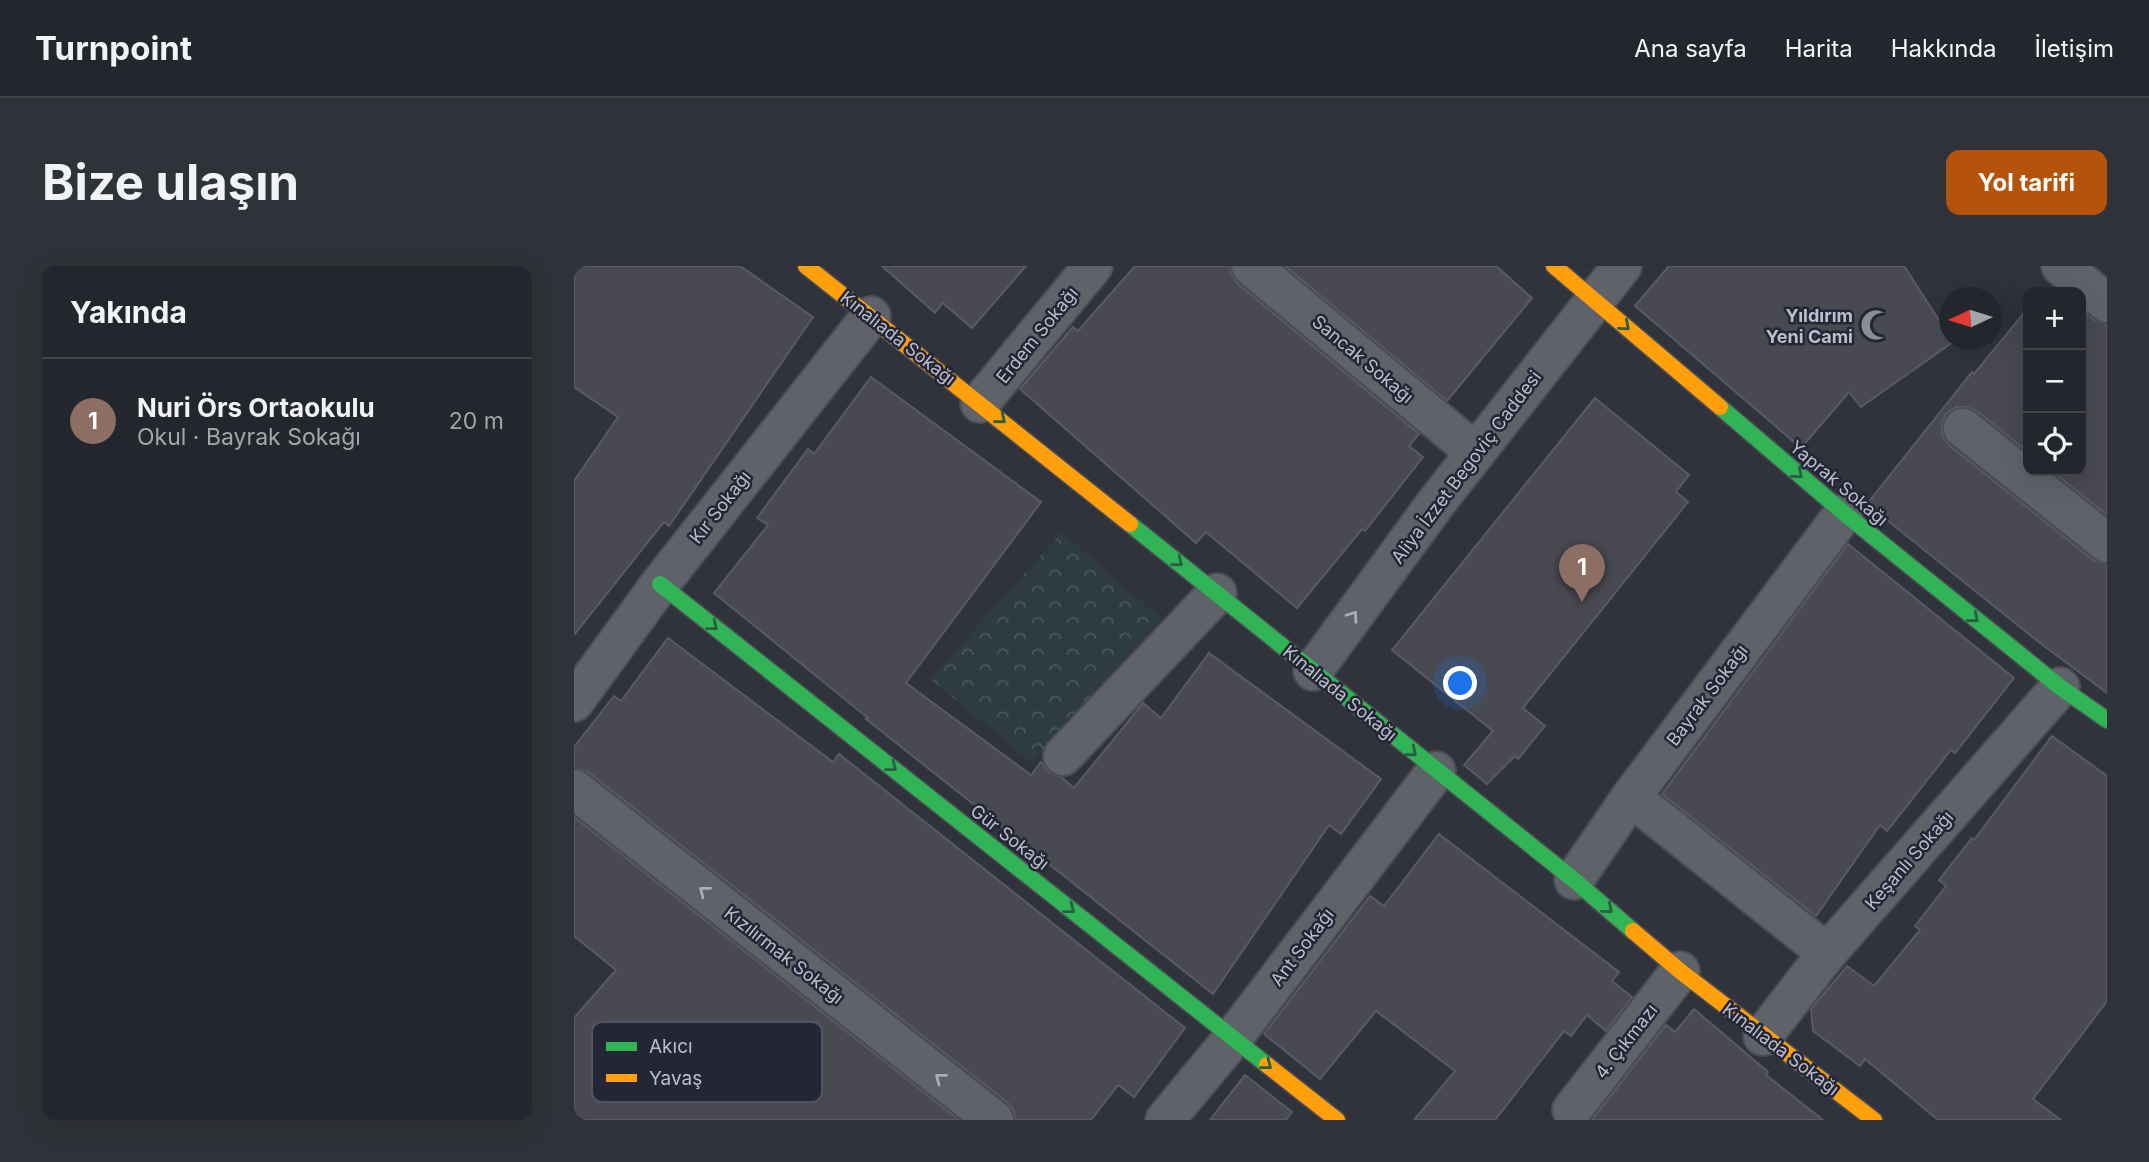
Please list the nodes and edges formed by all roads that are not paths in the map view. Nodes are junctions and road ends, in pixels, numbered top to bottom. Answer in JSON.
{"nodes":[{"id":1,"x":806,"y":266,"type":"edge"},
{"id":2,"x":1093,"y":266,"type":"edge"},
{"id":3,"x":1251,"y":266,"type":"edge"},
{"id":4,"x":1555,"y":266,"type":"edge"},
{"id":5,"x":1622,"y":266,"type":"edge"},
{"id":6,"x":2061,"y":266,"type":"edge"},
{"id":7,"x":1595,"y":300,"type":"junction"},
{"id":8,"x":2107,"y":303,"type":"edge"},
{"id":9,"x":871,"y":316,"type":"junction"},
{"id":10,"x":981,"y":403,"type":"junction"},
{"id":11,"x":1963,"y":428,"type":"dead end"},
{"id":12,"x":1475,"y":452,"type":"junction"},
{"id":13,"x":1844,"y":513,"type":"junction"},
{"id":14,"x":2107,"y":543,"type":"edge"},
{"id":15,"x":660,"y":584,"type":"junction"},
{"id":16,"x":1217,"y":593,"type":"junction"},
{"id":17,"x":1313,"y":671,"type":"junction"},
{"id":18,"x":2060,"y":687,"type":"junction"},
{"id":19,"x":574,"y":702,"type":"edge"},
{"id":20,"x":2107,"y":720,"type":"edge"},
{"id":21,"x":1063,"y":756,"type":"dead end"},
{"id":22,"x":1436,"y":771,"type":"junction"},
{"id":23,"x":574,"y":789,"type":"edge"},
{"id":24,"x":1631,"y":797,"type":"junction"},
{"id":25,"x":1574,"y":880,"type":"junction"},
{"id":26,"x":1827,"y":953,"type":"junction"},
{"id":27,"x":1680,"y":971,"type":"junction"},
{"id":28,"x":1763,"y":1037,"type":"junction"},
{"id":29,"x":1233,"y":1038,"type":"junction"},
{"id":30,"x":1572,"y":1110,"type":"dead end"},
{"id":31,"x":994,"y":1120,"type":"edge"},
{"id":32,"x":1165,"y":1120,"type":"edge"},
{"id":33,"x":1338,"y":1120,"type":"edge"},
{"id":34,"x":1874,"y":1120,"type":"edge"}],
"edges":[{"from":1,"to":9,"type":"street","name":"Kınalıada Sokağı"},
{"from":2,"to":10,"type":"street","name":"Erdem Sokağı"},
{"from":3,"to":12,"type":"street","name":"Sancak Sokağı"},
{"from":4,"to":7,"type":"street","name":"Yaprak Sokağı"},
{"from":5,"to":7,"type":"street","name":"Aliya İzzet Begoviç Caddesi"},
{"from":6,"to":8,"type":"street"},
{"from":7,"to":12,"type":"street","name":"Aliya İzzet Begoviç Caddesi"},
{"from":7,"to":13,"type":"street","name":"Yaprak Sokağı","one_way":true},
{"from":9,"to":10,"type":"street","name":"Kınalıada Sokağı"},
{"from":9,"to":15,"type":"street","name":"Kır Sokağı"},
{"from":10,"to":16,"type":"street","name":"Kınalıada Sokağı","one_way":true},
{"from":11,"to":14,"type":"street"},
{"from":17,"to":12,"type":"street","name":"Aliya İzzet Begoviç Caddesi","one_way":true},
{"from":13,"to":18,"type":"street","name":"Yaprak Sokağı","one_way":true},
{"from":13,"to":24,"type":"street","name":"Bayrak Sokağı"},
{"from":15,"to":19,"type":"street","name":"Kır Sokağı"},
{"from":15,"to":29,"type":"street","name":"Gür Sokağı","one_way":true},
{"from":16,"to":17,"type":"street","name":"Kınalıada Sokağı"},
{"from":16,"to":21,"type":"street"},
{"from":17,"to":22,"type":"street","name":"Kınalıada Sokağı","one_way":true},
{"from":18,"to":20,"type":"street","name":"Yaprak Sokağı"},
{"from":18,"to":26,"type":"street","name":"Keşanlı Sokağı"},
{"from":22,"to":25,"type":"street","name":"Kınalıada Sokağı"},
{"from":22,"to":29,"type":"street","name":"Ant Sokağı"},
{"from":31,"to":23,"type":"street","name":"Kızılırmak Sokağı","one_way":true},
{"from":24,"to":25,"type":"street","name":"Bayrak Sokağı"},
{"from":24,"to":26,"type":"street"},
{"from":25,"to":27,"type":"street","name":"Kınalıada Sokağı","one_way":true},
{"from":26,"to":28,"type":"street","name":"Keşanlı Sokağı"},
{"from":27,"to":28,"type":"street","name":"Kınalıada Sokağı"},
{"from":27,"to":30,"type":"street","name":"4. Çıkmazı"},
{"from":28,"to":34,"type":"street","name":"Kınalıada Sokağı"},
{"from":29,"to":32,"type":"street","name":"Ant Sokağı"},
{"from":29,"to":33,"type":"street","name":"Gür Sokağı","one_way":true}]}
